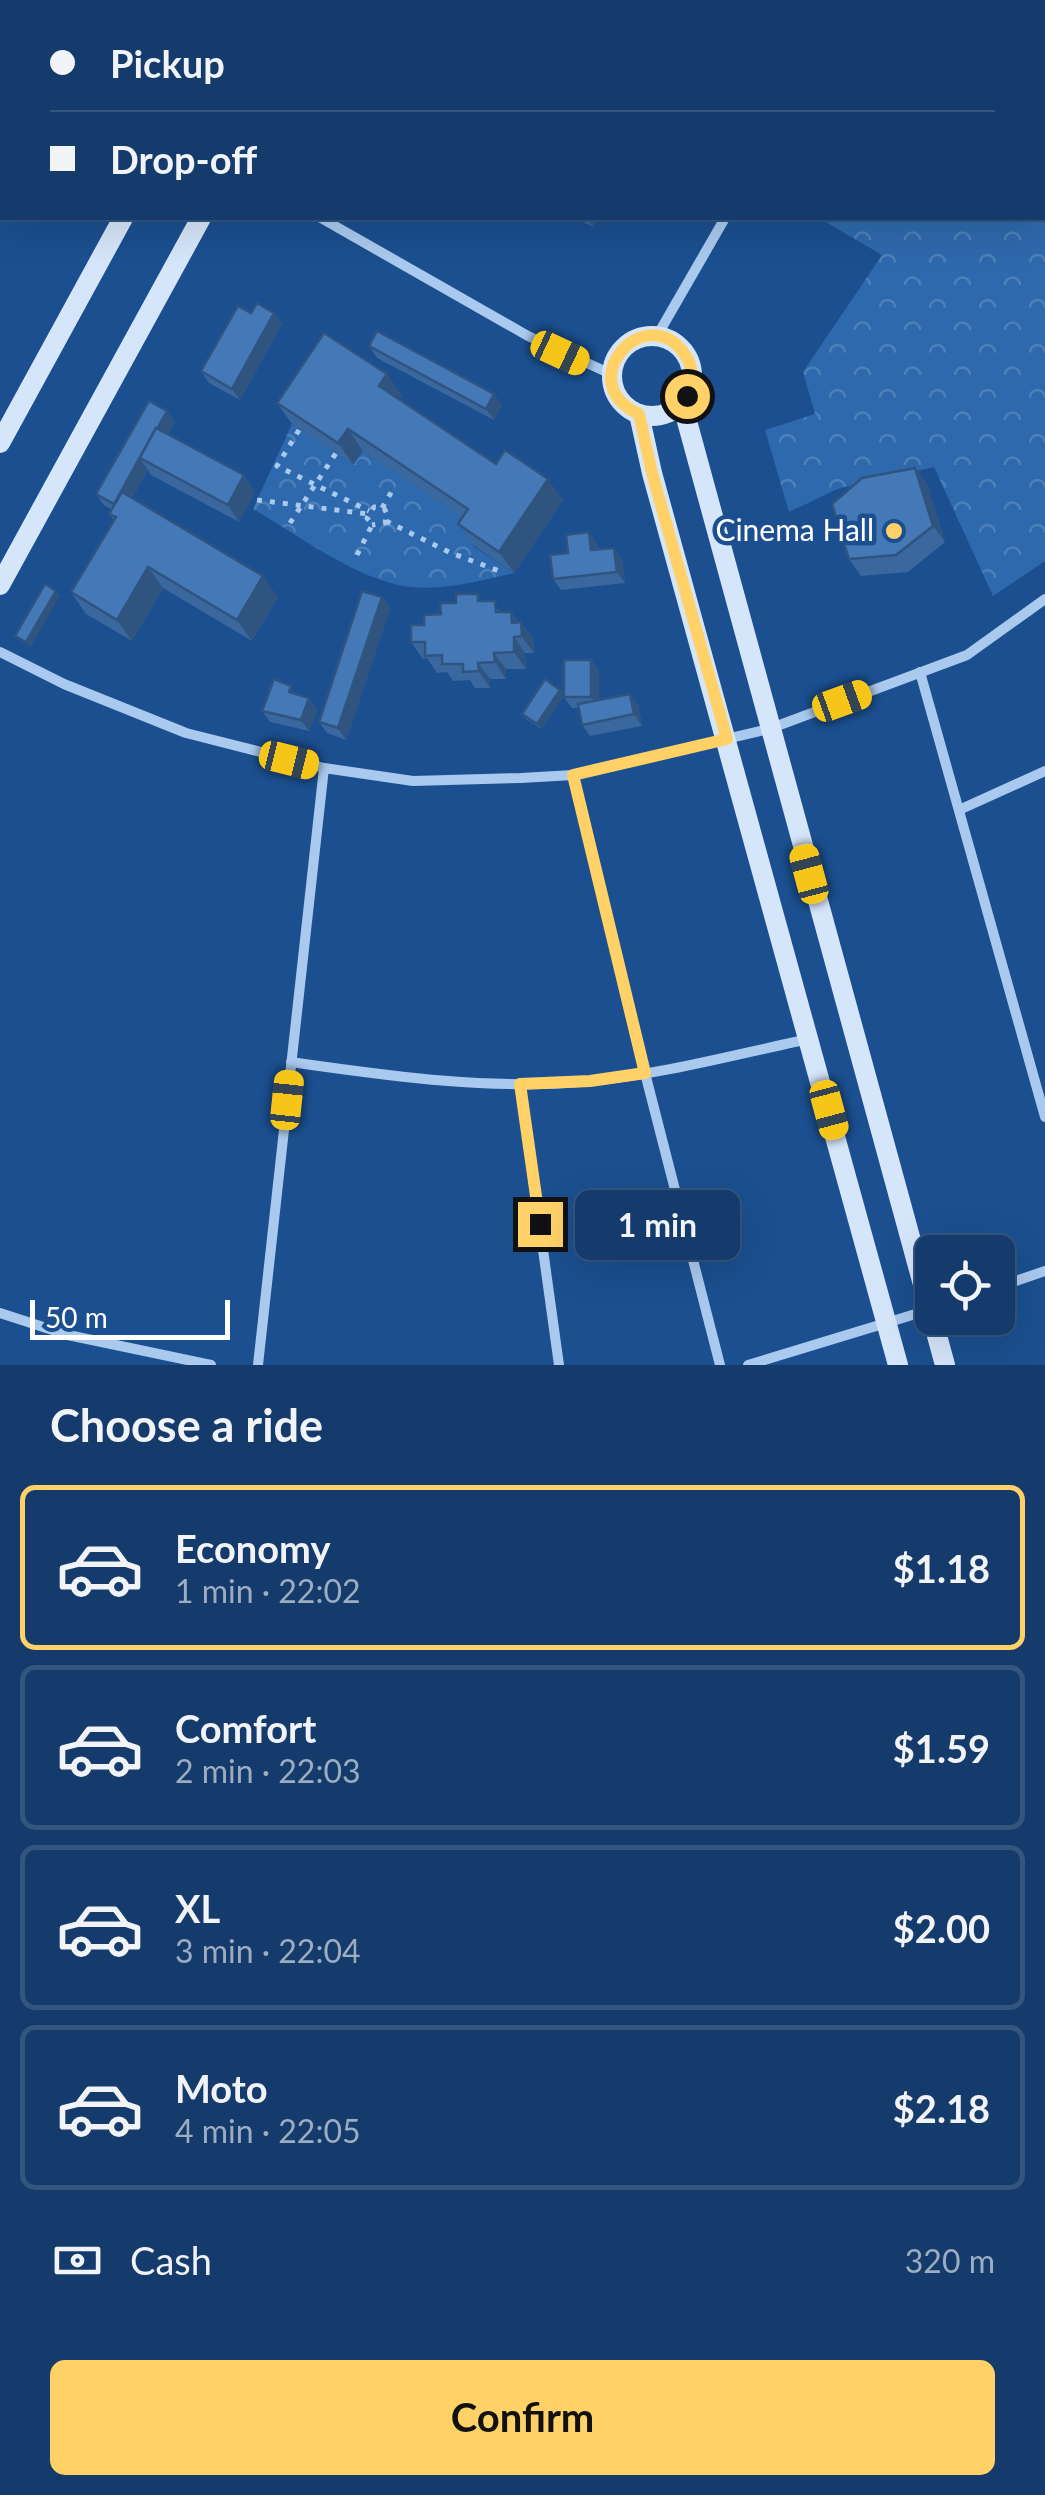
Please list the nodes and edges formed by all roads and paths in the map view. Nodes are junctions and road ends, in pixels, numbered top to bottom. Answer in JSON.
{"nodes":[{"id":1,"x":122,"y":220,"type":"edge"},
{"id":2,"x":200,"y":220,"type":"edge"},
{"id":3,"x":325,"y":220,"type":"edge"},
{"id":4,"x":725,"y":220,"type":"edge"},
{"id":5,"x":658,"y":336,"type":"junction"},
{"id":6,"x":611,"y":374,"type":"junction"},
{"id":7,"x":682,"y":403,"type":"junction"},
{"id":8,"x":639,"y":414,"type":"junction"},
{"id":9,"x":299,"y":430,"type":"edge"},
{"id":10,"x":0,"y":443,"type":"edge"},
{"id":11,"x":336,"y":453,"type":"edge"},
{"id":12,"x":315,"y":485,"type":"junction"},
{"id":13,"x":395,"y":486,"type":"edge"},
{"id":14,"x":257,"y":500,"type":"dead end"},
{"id":15,"x":301,"y":506,"type":"junction"},
{"id":16,"x":382,"y":508,"type":"junction"},
{"id":17,"x":368,"y":512,"type":"junction"},
{"id":18,"x":386,"y":521,"type":"junction"},
{"id":19,"x":290,"y":523,"type":"dead end"},
{"id":20,"x":372,"y":525,"type":"junction"},
{"id":21,"x":357,"y":555,"type":"dead end"},
{"id":22,"x":502,"y":572,"type":"edge"},
{"id":23,"x":0,"y":585,"type":"edge"},
{"id":24,"x":1045,"y":599,"type":"edge"},
{"id":25,"x":0,"y":652,"type":"edge"},
{"id":26,"x":920,"y":672,"type":"junction"},
{"id":27,"x":769,"y":729,"type":"junction"},
{"id":28,"x":727,"y":739,"type":"junction"},
{"id":29,"x":324,"y":768,"type":"junction"},
{"id":30,"x":1045,"y":772,"type":"edge"},
{"id":31,"x":573,"y":775,"type":"junction"},
{"id":32,"x":958,"y":810,"type":"junction"},
{"id":33,"x":809,"y":1039,"type":"junction"},
{"id":34,"x":292,"y":1062,"type":"junction"},
{"id":35,"x":645,"y":1073,"type":"junction"},
{"id":36,"x":520,"y":1084,"type":"junction"},
{"id":37,"x":1045,"y":1117,"type":"edge"},
{"id":38,"x":915,"y":1252,"type":"edge"},
{"id":39,"x":1045,"y":1271,"type":"edge"},
{"id":40,"x":1015,"y":1281,"type":"edge"},
{"id":41,"x":0,"y":1313,"type":"edge"},
{"id":42,"x":915,"y":1314,"type":"edge"},
{"id":43,"x":887,"y":1324,"type":"junction"},
{"id":44,"x":937,"y":1335,"type":"edge"},
{"id":45,"x":211,"y":1365,"type":"edge"},
{"id":46,"x":258,"y":1365,"type":"edge"},
{"id":47,"x":559,"y":1365,"type":"edge"},
{"id":48,"x":720,"y":1365,"type":"edge"},
{"id":49,"x":748,"y":1365,"type":"edge"},
{"id":50,"x":898,"y":1365,"type":"edge"},
{"id":51,"x":944,"y":1365,"type":"edge"}],
"edges":[{"from":1,"to":10,"type":"main road"},
{"from":2,"to":23,"type":"main road"},
{"from":3,"to":6,"type":"street"},
{"from":4,"to":5,"type":"street"},
{"from":5,"to":6,"type":"main road"},
{"from":5,"to":7,"type":"main road"},
{"from":6,"to":8,"type":"main road"},
{"from":7,"to":8,"type":"main road"},
{"from":7,"to":27,"type":"main road"},
{"from":8,"to":28,"type":"main road"},
{"from":9,"to":12,"type":"path"},
{"from":11,"to":12,"type":"path"},
{"from":12,"to":15,"type":"path"},
{"from":12,"to":17,"type":"path"},
{"from":13,"to":16,"type":"path"},
{"from":14,"to":15,"type":"path"},
{"from":15,"to":17,"type":"path"},
{"from":15,"to":19,"type":"path"},
{"from":16,"to":17,"type":"path"},
{"from":16,"to":18,"type":"path"},
{"from":17,"to":20,"type":"path"},
{"from":18,"to":20,"type":"path"},
{"from":18,"to":22,"type":"path"},
{"from":20,"to":21,"type":"path"},
{"from":24,"to":26,"type":"street"},
{"from":25,"to":29,"type":"street"},
{"from":26,"to":27,"type":"street"},
{"from":26,"to":32,"type":"street"},
{"from":27,"to":28,"type":"street"},
{"from":27,"to":38,"type":"main road"},
{"from":28,"to":31,"type":"street"},
{"from":28,"to":33,"type":"main road"},
{"from":29,"to":31,"type":"street"},
{"from":29,"to":34,"type":"street"},
{"from":30,"to":32,"type":"street"},
{"from":31,"to":35,"type":"street"},
{"from":32,"to":37,"type":"street"},
{"from":33,"to":35,"type":"street"},
{"from":33,"to":43,"type":"main road"},
{"from":34,"to":36,"type":"street"},
{"from":34,"to":46,"type":"street"},
{"from":35,"to":36,"type":"street"},
{"from":35,"to":48,"type":"street"},
{"from":36,"to":47,"type":"street"},
{"from":39,"to":40,"type":"street"},
{"from":41,"to":45,"type":"street"},
{"from":42,"to":43,"type":"street"},
{"from":43,"to":49,"type":"street"},
{"from":43,"to":50,"type":"main road"},
{"from":44,"to":51,"type":"main road"}]}
